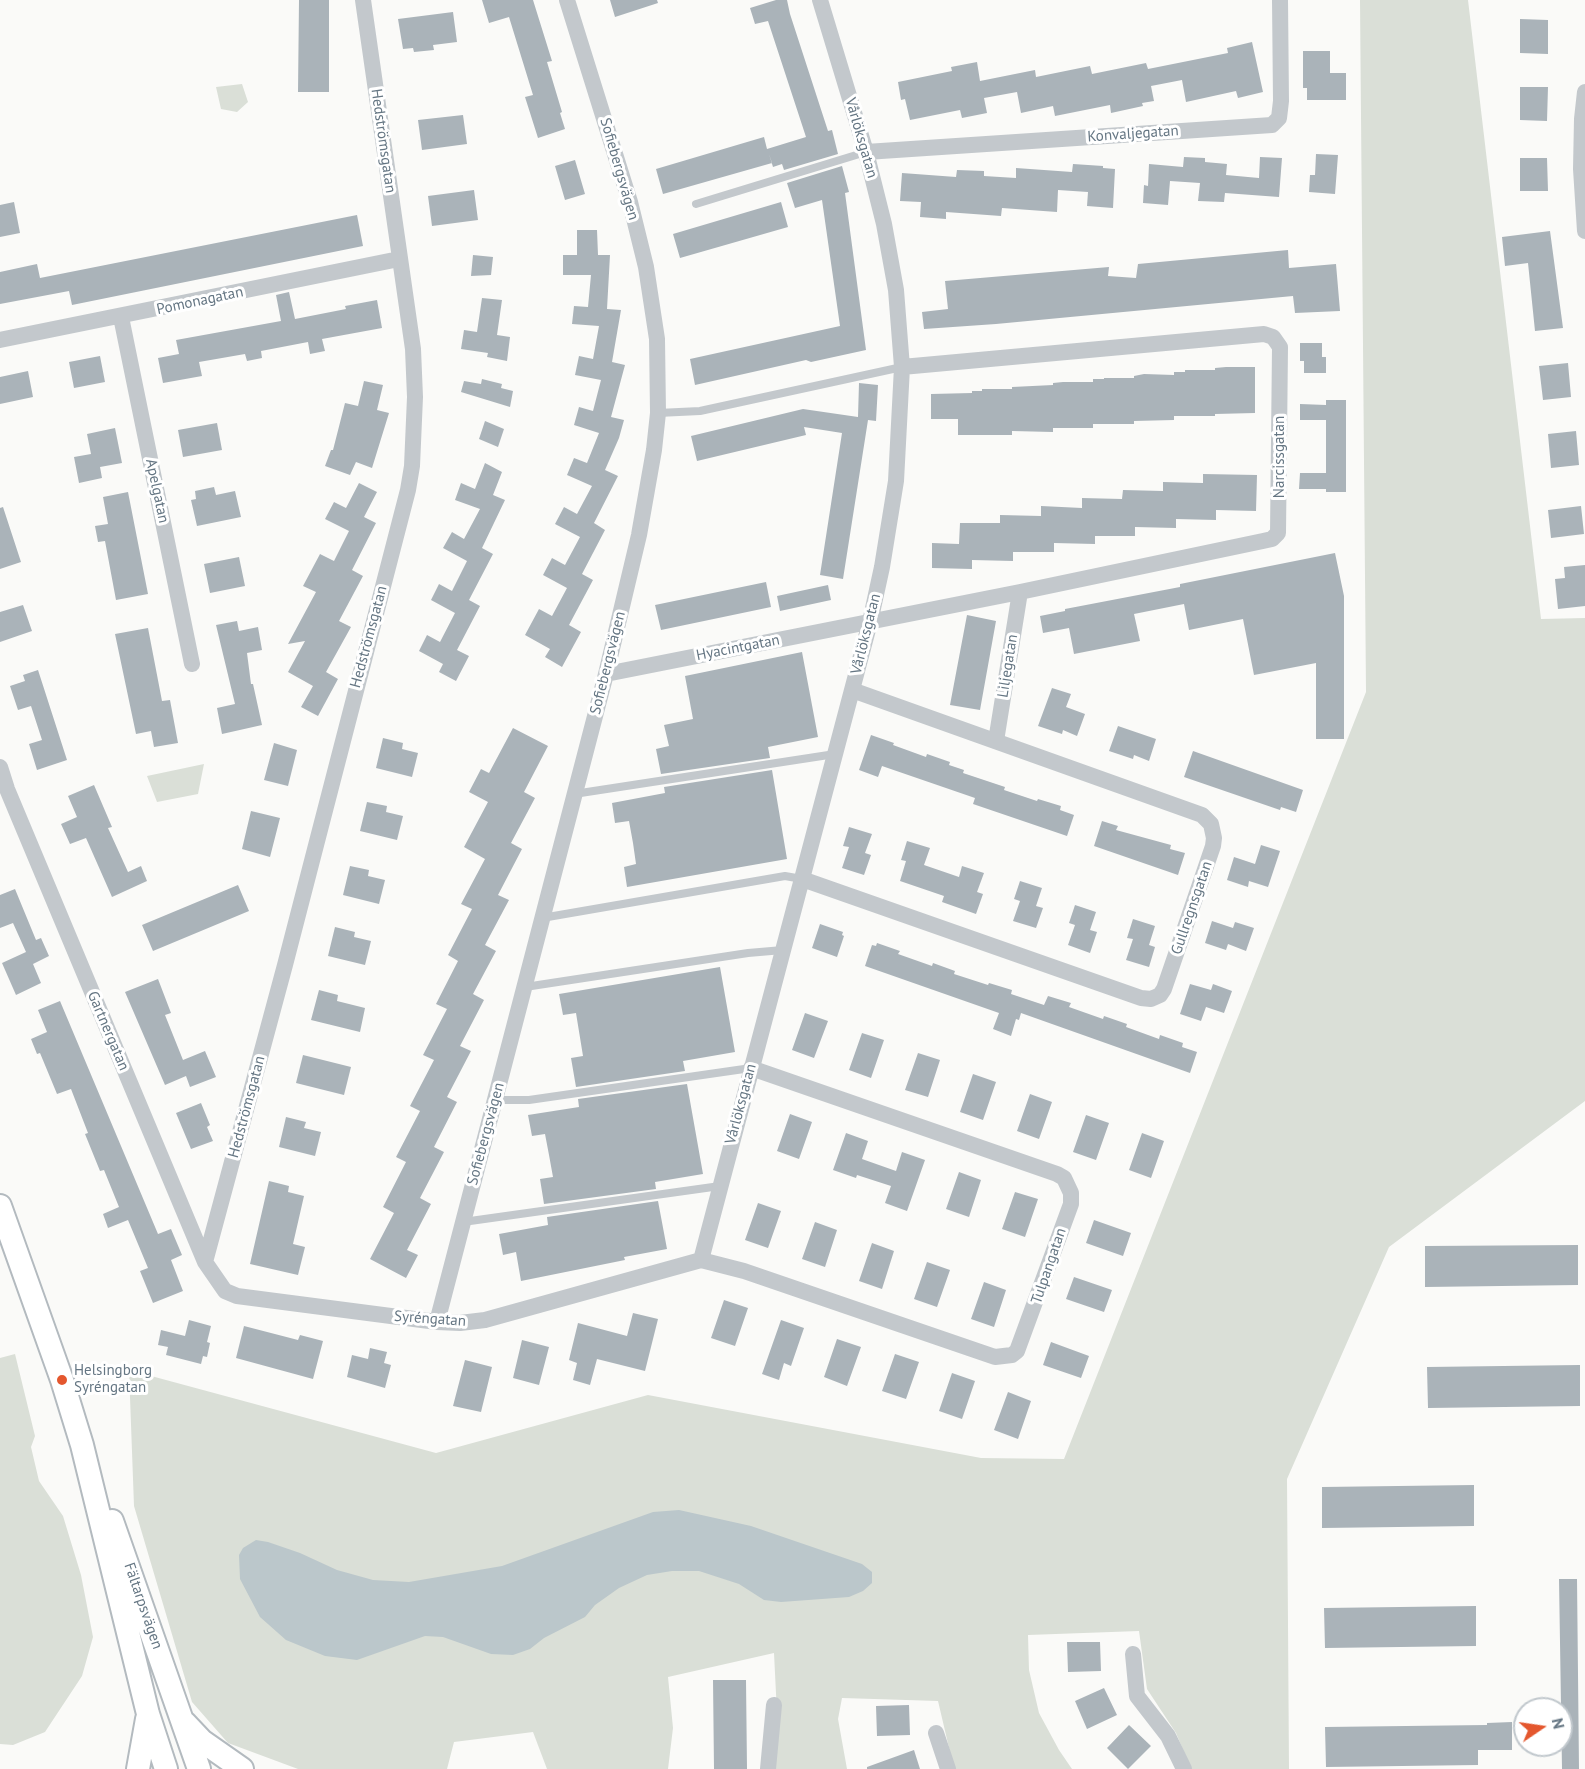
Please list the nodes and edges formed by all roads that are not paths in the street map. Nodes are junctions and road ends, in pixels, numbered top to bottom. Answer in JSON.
{"nodes":[{"id":1,"x":363,"y":0,"type":"edge"},
{"id":2,"x":567,"y":0,"type":"edge"},
{"id":3,"x":820,"y":0,"type":"edge"},
{"id":4,"x":1280,"y":0,"type":"edge"},
{"id":5,"x":1585,"y":92,"type":"edge"},
{"id":6,"x":866,"y":152,"type":"junction"},
{"id":7,"x":696,"y":204,"type":"dead end"},
{"id":8,"x":1585,"y":231,"type":"edge"},
{"id":9,"x":399,"y":260,"type":"junction"},
{"id":10,"x":121,"y":317,"type":"junction"},
{"id":11,"x":0,"y":340,"type":"edge"},
{"id":12,"x":902,"y":368,"type":"junction"},
{"id":13,"x":658,"y":413,"type":"junction"},
{"id":14,"x":1020,"y":592,"type":"junction"},
{"id":15,"x":870,"y":622,"type":"junction"},
{"id":16,"x":192,"y":664,"type":"dead end"},
{"id":17,"x":606,"y":674,"type":"junction"},
{"id":18,"x":852,"y":690,"type":"junction"},
{"id":19,"x":996,"y":741,"type":"junction"},
{"id":20,"x":835,"y":754,"type":"junction"},
{"id":21,"x":0,"y":767,"type":"edge"},
{"id":22,"x":574,"y":794,"type":"junction"},
{"id":23,"x":802,"y":879,"type":"junction"},
{"id":24,"x":541,"y":918,"type":"junction"},
{"id":25,"x":783,"y":950,"type":"junction"},
{"id":26,"x":524,"y":987,"type":"junction"},
{"id":27,"x":751,"y":1068,"type":"junction"},
{"id":28,"x":494,"y":1100,"type":"junction"},
{"id":29,"x":720,"y":1186,"type":"junction"},
{"id":30,"x":0,"y":1206,"type":"edge"},
{"id":31,"x":463,"y":1222,"type":"junction"},
{"id":32,"x":701,"y":1260,"type":"junction"},
{"id":33,"x":205,"y":1262,"type":"junction"},
{"id":34,"x":225,"y":1291,"type":"joint"},
{"id":35,"x":437,"y":1322,"type":"junction"},
{"id":36,"x":82,"y":1444,"type":"junction"},
{"id":37,"x":1133,"y":1654,"type":"dead end"},
{"id":38,"x":774,"y":1705,"type":"dead end"},
{"id":39,"x":148,"y":1714,"type":"junction"},
{"id":40,"x":183,"y":1721,"type":"junction"},
{"id":41,"x":936,"y":1733,"type":"dead end"},
{"id":42,"x":138,"y":1769,"type":"edge"},
{"id":43,"x":166,"y":1769,"type":"edge"},
{"id":44,"x":199,"y":1769,"type":"edge"},
{"id":45,"x":242,"y":1769,"type":"edge"},
{"id":46,"x":768,"y":1769,"type":"edge"},
{"id":47,"x":948,"y":1769,"type":"edge"},
{"id":48,"x":1184,"y":1769,"type":"edge"}],
"edges":[{"from":1,"to":9,"type":"street","name":"Hedströmsgatan"},
{"from":2,"to":13,"type":"street","name":"Sofiebergsvägen"},
{"from":3,"to":6,"type":"street","name":"Vårlöksgatan"},
{"from":4,"to":6,"type":"street","name":"Konvaljegatan"},
{"from":5,"to":8,"type":"street"},
{"from":6,"to":7,"type":"lane"},
{"from":6,"to":12,"type":"street","name":"Vårlöksgatan"},
{"from":9,"to":10,"type":"street","name":"Pomonagatan"},
{"from":9,"to":33,"type":"street","name":"Hedströmsgatan"},
{"from":10,"to":11,"type":"street","name":"Pomonagatan"},
{"from":10,"to":16,"type":"street","name":"Apelgatan"},
{"from":12,"to":13,"type":"lane"},
{"from":12,"to":14,"type":"street","name":"Narcissgatan"},
{"from":12,"to":15,"type":"street","name":"Vårlöksgatan"},
{"from":13,"to":17,"type":"street","name":"Sofiebergsvägen"},
{"from":14,"to":15,"type":"street","name":"Narcissgatan"},
{"from":14,"to":19,"type":"street","name":"Liljegatan"},
{"from":15,"to":17,"type":"street","name":"Hyacintgatan"},
{"from":15,"to":18,"type":"street","name":"Vårlöksgatan"},
{"from":17,"to":22,"type":"street","name":"Sofiebergsvägen"},
{"from":18,"to":19,"type":"street","name":"Gullregnsgatan"},
{"from":18,"to":20,"type":"street","name":"Vårlöksgatan"},
{"from":19,"to":23,"type":"street","name":"Gullregnsgatan"},
{"from":20,"to":22,"type":"lane"},
{"from":20,"to":23,"type":"street","name":"Vårlöksgatan"},
{"from":21,"to":33,"type":"street","name":"Gartnergatan"},
{"from":22,"to":24,"type":"street","name":"Sofiebergsvägen"},
{"from":23,"to":24,"type":"lane"},
{"from":23,"to":25,"type":"street","name":"Vårlöksgatan"},
{"from":24,"to":26,"type":"street","name":"Sofiebergsvägen"},
{"from":25,"to":26,"type":"lane"},
{"from":25,"to":27,"type":"street","name":"Vårlöksgatan"},
{"from":26,"to":28,"type":"street","name":"Sofiebergsvägen"},
{"from":27,"to":28,"type":"lane"},
{"from":27,"to":29,"type":"street","name":"Vårlöksgatan"},
{"from":27,"to":32,"type":"street","name":"Tulpangatan"},
{"from":28,"to":31,"type":"street","name":"Sofiebergsvägen"},
{"from":29,"to":31,"type":"lane"},
{"from":29,"to":32,"type":"street","name":"Vårlöksgatan"},
{"from":30,"to":36,"type":"main road","name":"Fältarpsvägen"},
{"from":31,"to":35,"type":"street","name":"Sofiebergsvägen"},
{"from":32,"to":35,"type":"street","name":"Syréngatan"},
{"from":33,"to":34,"type":"street","name":"Gartnergatan"},
{"from":34,"to":35,"type":"street","name":"Syréngatan"},
{"from":36,"to":39,"type":"main road","name":"Fältarpsvägen"},
{"from":36,"to":40,"type":"main road","name":"Fältarpsvägen"},
{"from":37,"to":48,"type":"street"},
{"from":38,"to":46,"type":"street"},
{"from":39,"to":42,"type":"main road"},
{"from":39,"to":43,"type":"main road","name":"Fältarpsvägen"},
{"from":40,"to":44,"type":"main road","name":"Fältarpsvägen"},
{"from":40,"to":45,"type":"main road"},
{"from":41,"to":47,"type":"street"}]}
